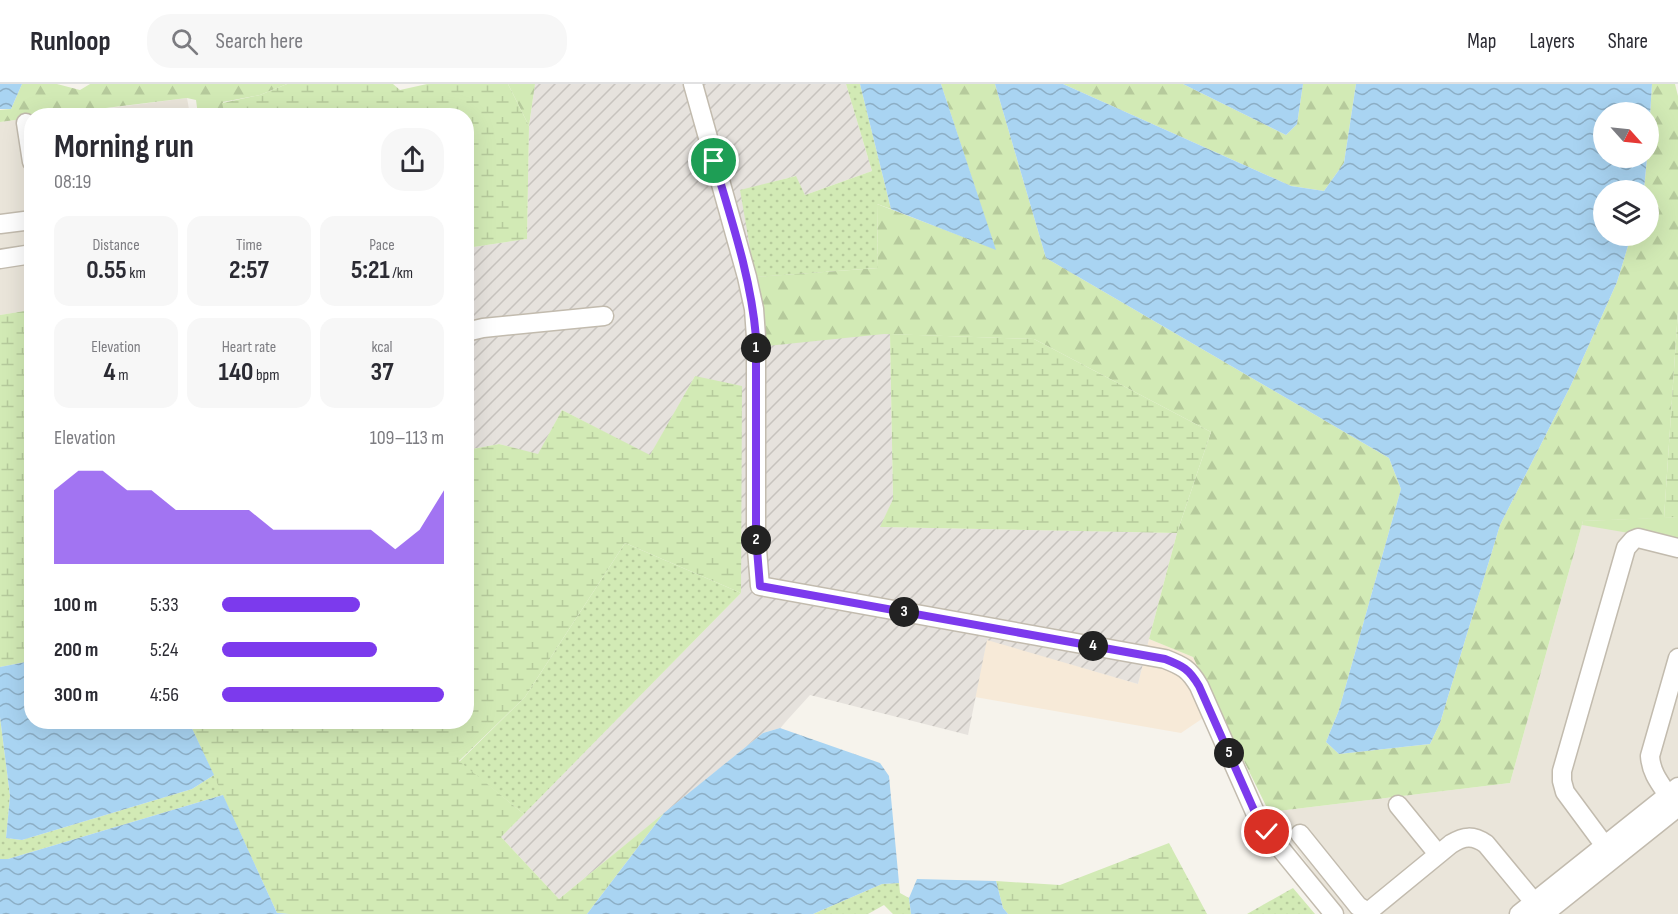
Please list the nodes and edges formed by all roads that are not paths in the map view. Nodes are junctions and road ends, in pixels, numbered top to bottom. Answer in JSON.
{"nodes":[{"id":1,"x":693,"y":84,"type":"edge"},
{"id":2,"x":24,"y":221,"type":"edge"},
{"id":3,"x":0,"y":224,"type":"edge"},
{"id":4,"x":24,"y":256,"type":"edge"},
{"id":5,"x":0,"y":259,"type":"edge"},
{"id":6,"x":604,"y":316,"type":"dead end"},
{"id":7,"x":474,"y":330,"type":"edge"},
{"id":8,"x":1678,"y":548,"type":"edge"},
{"id":9,"x":1678,"y":658,"type":"edge"},
{"id":10,"x":1675,"y":796,"type":"edge"},
{"id":11,"x":1398,"y":805,"type":"dead end"},
{"id":12,"x":1643,"y":825,"type":"junction"},
{"id":13,"x":1300,"y":834,"type":"dead end"},
{"id":14,"x":1605,"y":846,"type":"junction"},
{"id":15,"x":1438,"y":854,"type":"junction"},
{"id":16,"x":1576,"y":878,"type":"junction"},
{"id":17,"x":1541,"y":910,"type":"edge"},
{"id":18,"x":1334,"y":914,"type":"edge"},
{"id":19,"x":1518,"y":914,"type":"edge"}],
"edges":[{"from":1,"to":18,"type":"street"},
{"from":2,"to":3,"type":"street"},
{"from":4,"to":5,"type":"street"},
{"from":6,"to":7,"type":"street"},
{"from":8,"to":14,"type":"street"},
{"from":9,"to":10,"type":"street"},
{"from":10,"to":12,"type":"street"},
{"from":11,"to":15,"type":"street"},
{"from":12,"to":14,"type":"street"},
{"from":12,"to":16,"type":"street"},
{"from":13,"to":15,"type":"street"},
{"from":14,"to":16,"type":"street"},
{"from":15,"to":17,"type":"street"},
{"from":16,"to":17,"type":"street"},
{"from":17,"to":19,"type":"street"}]}
